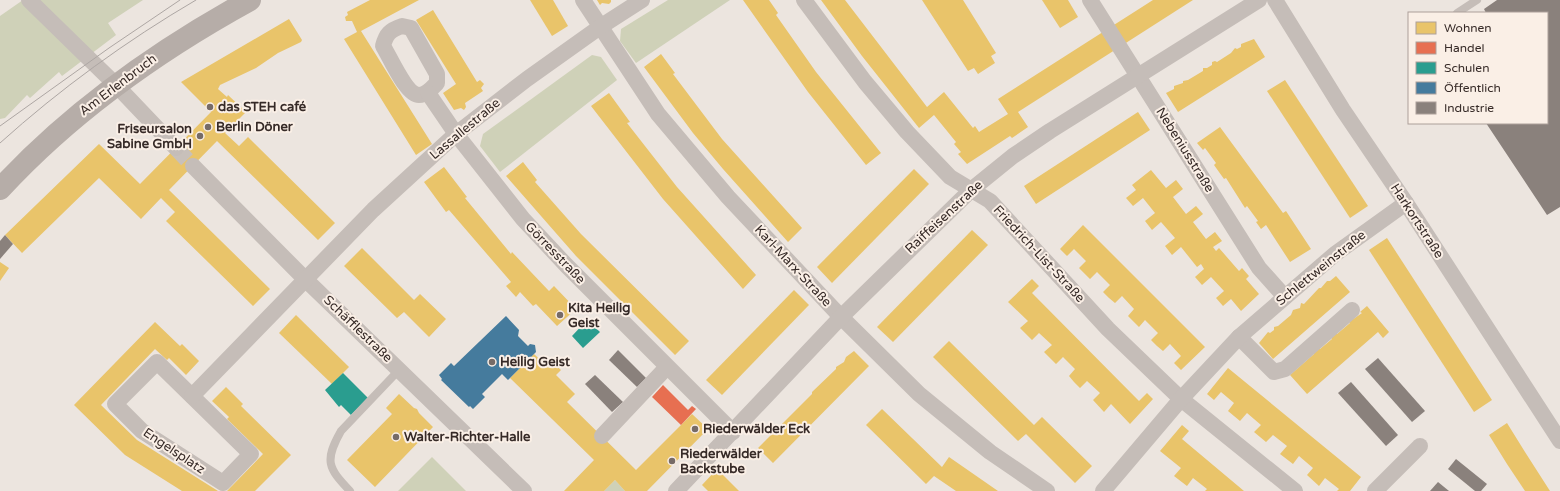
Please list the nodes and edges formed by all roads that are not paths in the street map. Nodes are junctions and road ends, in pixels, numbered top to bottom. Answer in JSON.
{"nodes":[{"id":1,"x":29,"y":0,"type":"edge"},
{"id":2,"x":250,"y":0,"type":"edge"},
{"id":3,"x":584,"y":0,"type":"edge"},
{"id":4,"x":642,"y":0,"type":"edge"},
{"id":5,"x":804,"y":0,"type":"edge"},
{"id":6,"x":1090,"y":0,"type":"edge"},
{"id":7,"x":1259,"y":0,"type":"edge"},
{"id":8,"x":1275,"y":0,"type":"edge"},
{"id":9,"x":1477,"y":0,"type":"edge"},
{"id":10,"x":1459,"y":12,"type":"edge"},
{"id":11,"x":600,"y":27,"type":"junction"},
{"id":12,"x":1138,"y":76,"type":"junction"},
{"id":13,"x":115,"y":84,"type":"junction"},
{"id":14,"x":428,"y":93,"type":"dead end"},
{"id":15,"x":456,"y":134,"type":"junction"},
{"id":16,"x":176,"y":148,"type":"tunnel mouth"},
{"id":17,"x":193,"y":166,"type":"tunnel mouth"},
{"id":18,"x":0,"y":189,"type":"edge"},
{"id":19,"x":971,"y":190,"type":"junction"},
{"id":20,"x":1406,"y":203,"type":"junction"},
{"id":21,"x":306,"y":280,"type":"junction"},
{"id":22,"x":1285,"y":297,"type":"junction"},
{"id":23,"x":1352,"y":310,"type":"dead end"},
{"id":24,"x":841,"y":317,"type":"junction"},
{"id":25,"x":1239,"y":337,"type":"junction"},
{"id":26,"x":667,"y":367,"type":"junction"},
{"id":27,"x":400,"y":369,"type":"junction"},
{"id":28,"x":192,"y":396,"type":"junction"},
{"id":29,"x":1181,"y":399,"type":"junction"},
{"id":30,"x":733,"y":432,"type":"junction"},
{"id":31,"x":602,"y":436,"type":"dead end"},
{"id":32,"x":1560,"y":441,"type":"edge"},
{"id":33,"x":1420,"y":446,"type":"dead end"},
{"id":34,"x":350,"y":491,"type":"edge"},
{"id":35,"x":524,"y":491,"type":"edge"},
{"id":36,"x":677,"y":491,"type":"edge"},
{"id":37,"x":1047,"y":491,"type":"edge"},
{"id":38,"x":1103,"y":491,"type":"edge"},
{"id":39,"x":1295,"y":491,"type":"edge"},
{"id":40,"x":1375,"y":491,"type":"edge"}],
"edges":[{"from":1,"to":13,"type":"street"},
{"from":2,"to":13,"type":"main road","name":"Am Erlenbruch"},
{"from":3,"to":11,"type":"street","name":"Karl-Marx-Straße"},
{"from":4,"to":11,"type":"street","name":"Lassallestraße"},
{"from":5,"to":19,"type":"street","name":"Friedrich-List-Straße"},
{"from":6,"to":12,"type":"street","name":"Nebeniusstraße"},
{"from":7,"to":12,"type":"street","name":"Raiffeisenstraße"},
{"from":8,"to":20,"type":"street","name":"Harkortstraße"},
{"from":9,"to":10,"type":"lane"},
{"from":11,"to":15,"type":"street","name":"Lassallestraße"},
{"from":11,"to":24,"type":"street","name":"Karl-Marx-Straße"},
{"from":12,"to":19,"type":"street","name":"Raiffeisenstraße"},
{"from":12,"to":22,"type":"street","name":"Nebeniusstraße"},
{"from":13,"to":16,"type":"street"},
{"from":13,"to":18,"type":"main road","name":"Am Erlenbruch"},
{"from":14,"to":15,"type":"street","name":"Görresstraße"},
{"from":15,"to":21,"type":"street","name":"Lassallestraße"},
{"from":15,"to":26,"type":"street","name":"Görresstraße"},
{"from":17,"to":21,"type":"street","name":"Schäfflestraße"},
{"from":19,"to":24,"type":"street","name":"Raiffeisenstraße"},
{"from":19,"to":29,"type":"street","name":"Friedrich-List-Straße"},
{"from":20,"to":22,"type":"street","name":"Schlettweinstraße"},
{"from":20,"to":32,"type":"street","name":"Harkortstraße"},
{"from":21,"to":27,"type":"street","name":"Schäfflestraße"},
{"from":21,"to":28,"type":"street"},
{"from":22,"to":25,"type":"street","name":"Schlettweinstraße"},
{"from":23,"to":25,"type":"street"},
{"from":24,"to":30,"type":"street","name":"Raiffeisenstraße"},
{"from":24,"to":37,"type":"street","name":"Karl-Marx-Straße"},
{"from":25,"to":29,"type":"street","name":"Schlettweinstraße"},
{"from":26,"to":30,"type":"street","name":"Görresstraße"},
{"from":26,"to":31,"type":"street"},
{"from":27,"to":34,"type":"lane"},
{"from":27,"to":35,"type":"street","name":"Schäfflestraße"},
{"from":28,"to":28,"type":"street","name":"Engelsplatz"},
{"from":29,"to":38,"type":"street","name":"Schlettweinstraße"},
{"from":29,"to":39,"type":"street","name":"Friedrich-List-Straße"},
{"from":30,"to":36,"type":"street","name":"Raiffeisenstraße"},
{"from":33,"to":40,"type":"street"}]}
